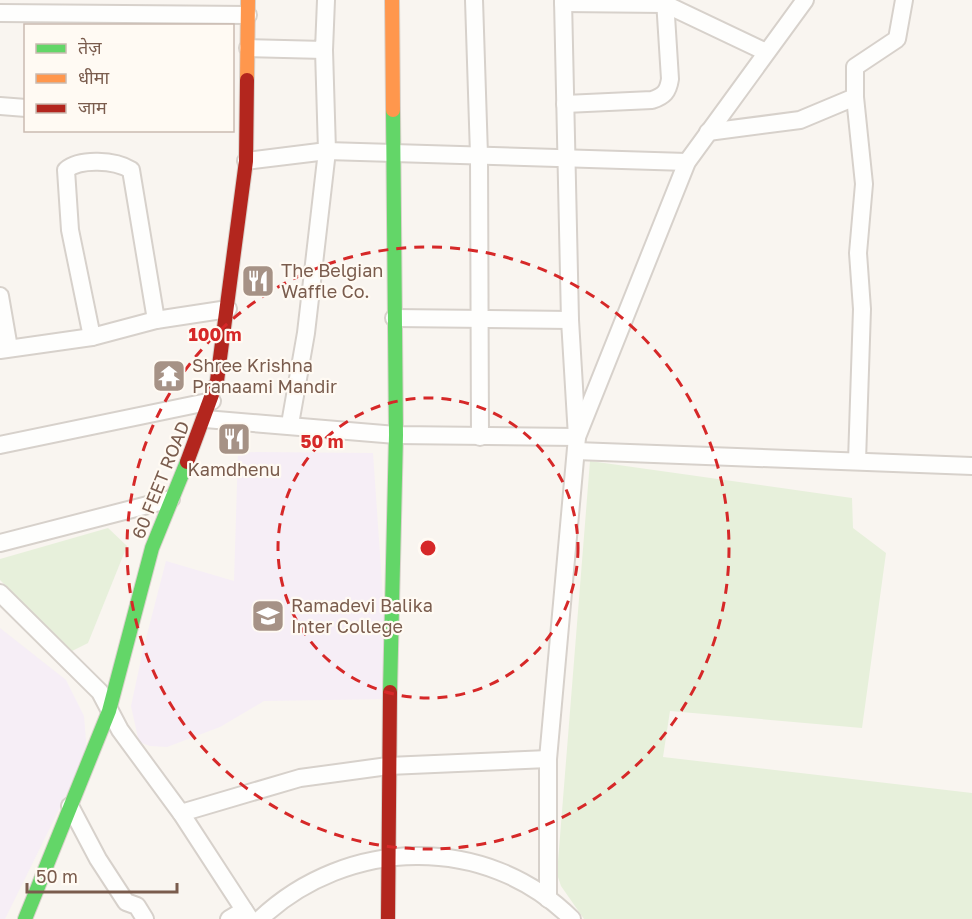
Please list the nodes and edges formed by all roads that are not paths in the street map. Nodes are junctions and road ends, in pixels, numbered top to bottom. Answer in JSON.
{"nodes":[{"id":1,"x":326,"y":0,"type":"edge"},
{"id":2,"x":392,"y":0,"type":"edge"},
{"id":3,"x":474,"y":0,"type":"edge"},
{"id":4,"x":806,"y":0,"type":"edge"},
{"id":5,"x":904,"y":0,"type":"edge"},
{"id":6,"x":563,"y":1,"type":"edge"},
{"id":7,"x":665,"y":2,"type":"edge"},
{"id":8,"x":248,"y":7,"type":"edge"},
{"id":9,"x":0,"y":13,"type":"edge"},
{"id":10,"x":248,"y":48,"type":"junction"},
{"id":11,"x":324,"y":50,"type":"junction"},
{"id":12,"x":766,"y":52,"type":"junction"},
{"id":13,"x":855,"y":97,"type":"junction"},
{"id":14,"x":565,"y":104,"type":"junction"},
{"id":15,"x":0,"y":106,"type":"edge"},
{"id":16,"x":24,"y":108,"type":"edge"},
{"id":17,"x":240,"y":120,"type":"edge"},
{"id":18,"x":708,"y":132,"type":"junction"},
{"id":19,"x":327,"y":151,"type":"junction"},
{"id":20,"x":393,"y":153,"type":"junction"},
{"id":21,"x":479,"y":155,"type":"junction"},
{"id":22,"x":246,"y":160,"type":"junction"},
{"id":23,"x":566,"y":160,"type":"junction"},
{"id":24,"x":687,"y":162,"type":"junction"},
{"id":25,"x":0,"y":296,"type":"edge"},
{"id":26,"x":228,"y":309,"type":"junction"},
{"id":27,"x":394,"y":318,"type":"junction"},
{"id":28,"x":156,"y":320,"type":"junction"},
{"id":29,"x":477,"y":320,"type":"junction"},
{"id":30,"x":570,"y":320,"type":"junction"},
{"id":31,"x":92,"y":337,"type":"junction"},
{"id":32,"x":4,"y":349,"type":"edge"},
{"id":33,"x":212,"y":401,"type":"junction"},
{"id":34,"x":205,"y":419,"type":"junction"},
{"id":35,"x":291,"y":424,"type":"junction"},
{"id":36,"x":396,"y":435,"type":"junction"},
{"id":37,"x":480,"y":437,"type":"junction"},
{"id":38,"x":576,"y":444,"type":"junction"},
{"id":39,"x":0,"y":445,"type":"edge"},
{"id":40,"x":857,"y":461,"type":"junction"},
{"id":41,"x":972,"y":466,"type":"edge"},
{"id":42,"x":171,"y":499,"type":"junction"},
{"id":43,"x":0,"y":543,"type":"edge"},
{"id":44,"x":0,"y":593,"type":"edge"},
{"id":45,"x":109,"y":711,"type":"junction"},
{"id":46,"x":548,"y":759,"type":"junction"},
{"id":47,"x":388,"y":766,"type":"junction"},
{"id":48,"x":70,"y":806,"type":"junction"},
{"id":49,"x":181,"y":813,"type":"junction"},
{"id":50,"x":387,"y":857,"type":"junction"},
{"id":51,"x":549,"y":899,"type":"junction"},
{"id":52,"x":247,"y":914,"type":"edge"},
{"id":53,"x":25,"y":919,"type":"edge"},
{"id":54,"x":144,"y":919,"type":"edge"},
{"id":55,"x":229,"y":919,"type":"edge"},
{"id":56,"x":260,"y":919,"type":"edge"},
{"id":57,"x":388,"y":919,"type":"edge"},
{"id":58,"x":572,"y":919,"type":"edge"}],
"edges":[{"from":1,"to":11,"type":"street"},
{"from":2,"to":20,"type":"street"},
{"from":3,"to":21,"type":"street"},
{"from":4,"to":12,"type":"street"},
{"from":5,"to":13,"type":"street"},
{"from":6,"to":7,"type":"street"},
{"from":6,"to":14,"type":"street"},
{"from":7,"to":12,"type":"street"},
{"from":7,"to":14,"type":"street"},
{"from":8,"to":9,"type":"street"},
{"from":8,"to":10,"type":"street","name":"60 FEET ROAD"},
{"from":10,"to":11,"type":"street"},
{"from":10,"to":17,"type":"street","name":"60 FEET ROAD"},
{"from":11,"to":19,"type":"street"},
{"from":12,"to":18,"type":"street"},
{"from":13,"to":18,"type":"street"},
{"from":13,"to":40,"type":"street"},
{"from":14,"to":23,"type":"street"},
{"from":15,"to":16,"type":"street"},
{"from":17,"to":22,"type":"street","name":"60 FEET ROAD"},
{"from":18,"to":24,"type":"street"},
{"from":19,"to":20,"type":"street"},
{"from":19,"to":22,"type":"street"},
{"from":19,"to":35,"type":"street"},
{"from":20,"to":21,"type":"street"},
{"from":20,"to":27,"type":"street"},
{"from":21,"to":23,"type":"street"},
{"from":21,"to":29,"type":"street"},
{"from":22,"to":26,"type":"street","name":"60 FEET ROAD"},
{"from":23,"to":24,"type":"street"},
{"from":23,"to":30,"type":"street"},
{"from":24,"to":38,"type":"street"},
{"from":25,"to":32,"type":"street"},
{"from":26,"to":28,"type":"street"},
{"from":26,"to":33,"type":"street","name":"60 FEET ROAD"},
{"from":27,"to":29,"type":"street"},
{"from":27,"to":36,"type":"street"},
{"from":28,"to":31,"type":"street"},
{"from":28,"to":31,"type":"street"},
{"from":29,"to":30,"type":"street"},
{"from":29,"to":37,"type":"street"},
{"from":30,"to":38,"type":"street"},
{"from":31,"to":32,"type":"street"},
{"from":33,"to":34,"type":"street","name":"60 FEET ROAD"},
{"from":33,"to":39,"type":"street"},
{"from":34,"to":35,"type":"street"},
{"from":34,"to":42,"type":"street","name":"60 FEET ROAD"},
{"from":35,"to":36,"type":"street"},
{"from":36,"to":37,"type":"street"},
{"from":36,"to":47,"type":"street"},
{"from":37,"to":38,"type":"street"},
{"from":38,"to":40,"type":"street"},
{"from":38,"to":46,"type":"street"},
{"from":40,"to":41,"type":"street"},
{"from":42,"to":43,"type":"street"},
{"from":42,"to":45,"type":"street","name":"60 FEET ROAD"},
{"from":44,"to":45,"type":"street"},
{"from":45,"to":48,"type":"street","name":"60 FEET ROAD"},
{"from":45,"to":49,"type":"street"},
{"from":46,"to":47,"type":"street"},
{"from":46,"to":51,"type":"street"},
{"from":47,"to":49,"type":"street"},
{"from":47,"to":50,"type":"street"},
{"from":48,"to":53,"type":"street","name":"60 FEET ROAD"},
{"from":48,"to":54,"type":"street"},
{"from":49,"to":52,"type":"street"},
{"from":50,"to":51,"type":"street"},
{"from":50,"to":56,"type":"street"},
{"from":50,"to":57,"type":"street"},
{"from":51,"to":58,"type":"street"},
{"from":52,"to":55,"type":"street"}]}
